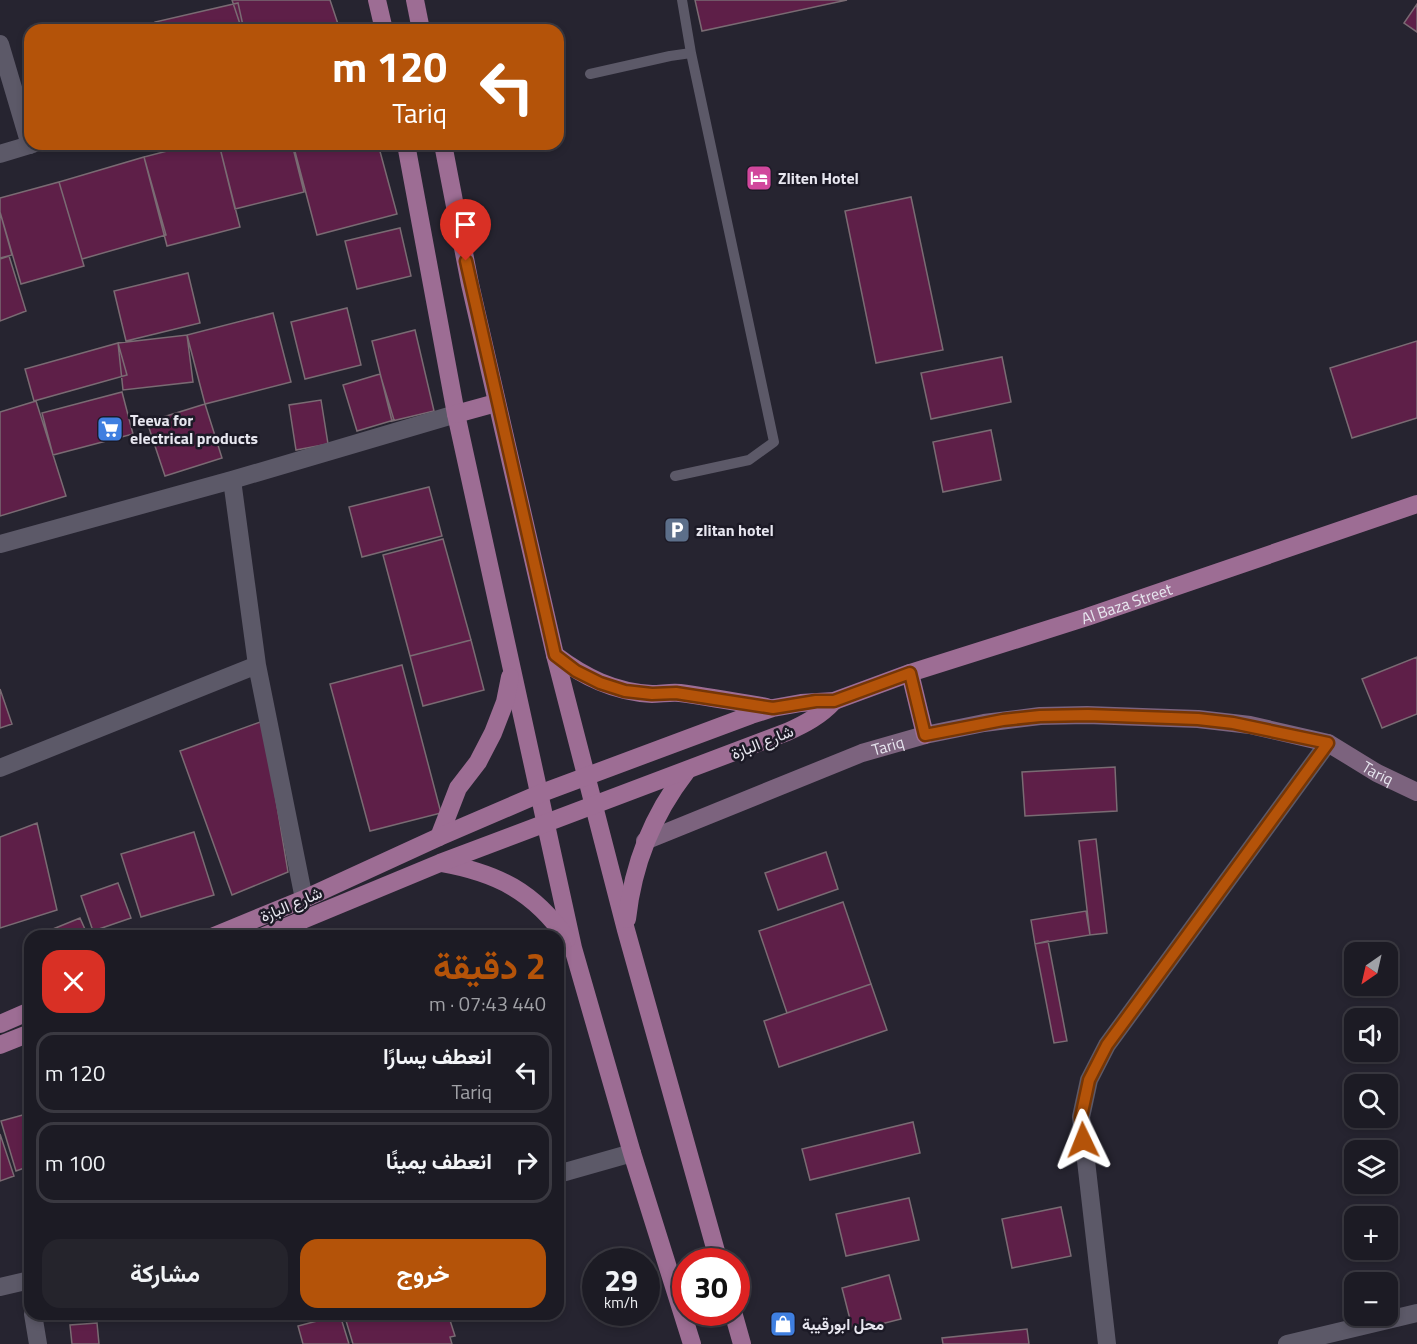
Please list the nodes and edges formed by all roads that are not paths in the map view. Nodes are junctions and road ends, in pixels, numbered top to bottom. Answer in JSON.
{"nodes":[{"id":1,"x":377,"y":0,"type":"edge"},
{"id":2,"x":415,"y":0,"type":"edge"},
{"id":3,"x":682,"y":0,"type":"edge"},
{"id":4,"x":383,"y":24,"type":"edge"},
{"id":5,"x":420,"y":24,"type":"edge"},
{"id":6,"x":0,"y":44,"type":"edge"},
{"id":7,"x":691,"y":53,"type":"junction"},
{"id":8,"x":590,"y":74,"type":"dead end"},
{"id":9,"x":24,"y":121,"type":"edge"},
{"id":10,"x":24,"y":146,"type":"edge"},
{"id":11,"x":407,"y":150,"type":"edge"},
{"id":12,"x":444,"y":150,"type":"edge"},
{"id":13,"x":0,"y":154,"type":"edge"},
{"id":14,"x":496,"y":403,"type":"junction"},
{"id":15,"x":456,"y":414,"type":"junction"},
{"id":16,"x":675,"y":476,"type":"dead end"},
{"id":17,"x":232,"y":480,"type":"junction"},
{"id":18,"x":1417,"y":504,"type":"edge"},
{"id":19,"x":0,"y":544,"type":"edge"},
{"id":20,"x":555,"y":655,"type":"junction"},
{"id":21,"x":257,"y":666,"type":"junction"},
{"id":22,"x":511,"y":669,"type":"junction"},
{"id":23,"x":910,"y":673,"type":"junction"},
{"id":24,"x":834,"y":701,"type":"junction"},
{"id":25,"x":773,"y":708,"type":"junction"},
{"id":26,"x":925,"y":735,"type":"junction"},
{"id":27,"x":1328,"y":743,"type":"junction"},
{"id":28,"x":0,"y":768,"type":"edge"},
{"id":29,"x":687,"y":771,"type":"junction"},
{"id":30,"x":585,"y":777,"type":"junction"},
{"id":31,"x":1417,"y":792,"type":"edge"},
{"id":32,"x":539,"y":794,"type":"junction"},
{"id":33,"x":594,"y":806,"type":"junction"},
{"id":34,"x":546,"y":824,"type":"junction"},
{"id":35,"x":439,"y":837,"type":"junction"},
{"id":36,"x":645,"y":841,"type":"junction"},
{"id":37,"x":440,"y":863,"type":"junction"},
{"id":38,"x":304,"y":899,"type":"junction"},
{"id":39,"x":229,"y":930,"type":"edge"},
{"id":40,"x":278,"y":930,"type":"edge"},
{"id":41,"x":560,"y":930,"type":"edge"},
{"id":42,"x":626,"y":930,"type":"junction"},
{"id":43,"x":564,"y":935,"type":"edge"},
{"id":44,"x":573,"y":948,"type":"junction"},
{"id":45,"x":24,"y":1014,"type":"edge"},
{"id":46,"x":0,"y":1024,"type":"edge"},
{"id":47,"x":24,"y":1035,"type":"edge"},
{"id":48,"x":0,"y":1045,"type":"edge"},
{"id":49,"x":632,"y":1153,"type":"junction"},
{"id":50,"x":564,"y":1172,"type":"edge"},
{"id":51,"x":715,"y":1248,"type":"edge"},
{"id":52,"x":24,"y":1285,"type":"edge"},
{"id":53,"x":0,"y":1287,"type":"edge"},
{"id":54,"x":1417,"y":1313,"type":"edge"},
{"id":55,"x":34,"y":1320,"type":"edge"},
{"id":56,"x":737,"y":1326,"type":"edge"},
{"id":57,"x":38,"y":1344,"type":"edge"},
{"id":58,"x":692,"y":1344,"type":"edge"},
{"id":59,"x":742,"y":1344,"type":"edge"},
{"id":60,"x":1107,"y":1344,"type":"edge"},
{"id":61,"x":1287,"y":1344,"type":"edge"}],
"edges":[{"from":1,"to":4,"type":"main road"},
{"from":2,"to":5,"type":"main road"},
{"from":3,"to":7,"type":"lane"},
{"from":6,"to":9,"type":"street"},
{"from":7,"to":8,"type":"lane"},
{"from":7,"to":16,"type":"lane"},
{"from":10,"to":13,"type":"street"},
{"from":11,"to":15,"type":"main road"},
{"from":12,"to":14,"type":"main road"},
{"from":14,"to":15,"type":"main road"},
{"from":14,"to":20,"type":"main road"},
{"from":15,"to":17,"type":"street"},
{"from":15,"to":22,"type":"main road"},
{"from":17,"to":19,"type":"street"},
{"from":17,"to":21,"type":"street"},
{"from":18,"to":23,"type":"main road","name":"Al Baza Street"},
{"from":20,"to":25,"type":"main road"},
{"from":20,"to":30,"type":"main road"},
{"from":21,"to":28,"type":"street"},
{"from":21,"to":38,"type":"street"},
{"from":22,"to":32,"type":"main road"},
{"from":22,"to":35,"type":"main road"},
{"from":23,"to":24,"type":"main road","name":"Al Baza Street"},
{"from":23,"to":26,"type":"main road"},
{"from":24,"to":25,"type":"main road","name":"شارع البازة"},
{"from":24,"to":29,"type":"main road","name":"شارع البازة"},
{"from":25,"to":30,"type":"main road","name":"شارع البازة"},
{"from":26,"to":27,"type":"main road","name":"Tariq"},
{"from":26,"to":36,"type":"main road","name":"Tariq"},
{"from":27,"to":31,"type":"main road","name":"Tariq"},
{"from":27,"to":60,"type":"street"},
{"from":29,"to":33,"type":"main road","name":"شارع البازة"},
{"from":29,"to":36,"type":"main road"},
{"from":30,"to":32,"type":"main road","name":"شارع البازة"},
{"from":30,"to":33,"type":"main road"},
{"from":32,"to":34,"type":"main road"},
{"from":32,"to":35,"type":"main road","name":"شارع البازة"},
{"from":33,"to":34,"type":"main road","name":"شارع البازة"},
{"from":33,"to":42,"type":"main road"},
{"from":34,"to":37,"type":"main road","name":"شارع البازة"},
{"from":34,"to":44,"type":"main road"},
{"from":35,"to":38,"type":"main road","name":"شارع البازة"},
{"from":36,"to":42,"type":"main road"},
{"from":37,"to":40,"type":"main road","name":"شارع البازة"},
{"from":37,"to":41,"type":"main road"},
{"from":38,"to":39,"type":"main road","name":"شارع البازة"},
{"from":42,"to":51,"type":"main road"},
{"from":43,"to":44,"type":"main road"},
{"from":44,"to":49,"type":"main road"},
{"from":45,"to":46,"type":"main road"},
{"from":47,"to":48,"type":"main road"},
{"from":49,"to":50,"type":"street"},
{"from":49,"to":58,"type":"main road"},
{"from":52,"to":53,"type":"street"},
{"from":54,"to":61,"type":"street"},
{"from":55,"to":57,"type":"street"},
{"from":56,"to":59,"type":"main road"}]}
